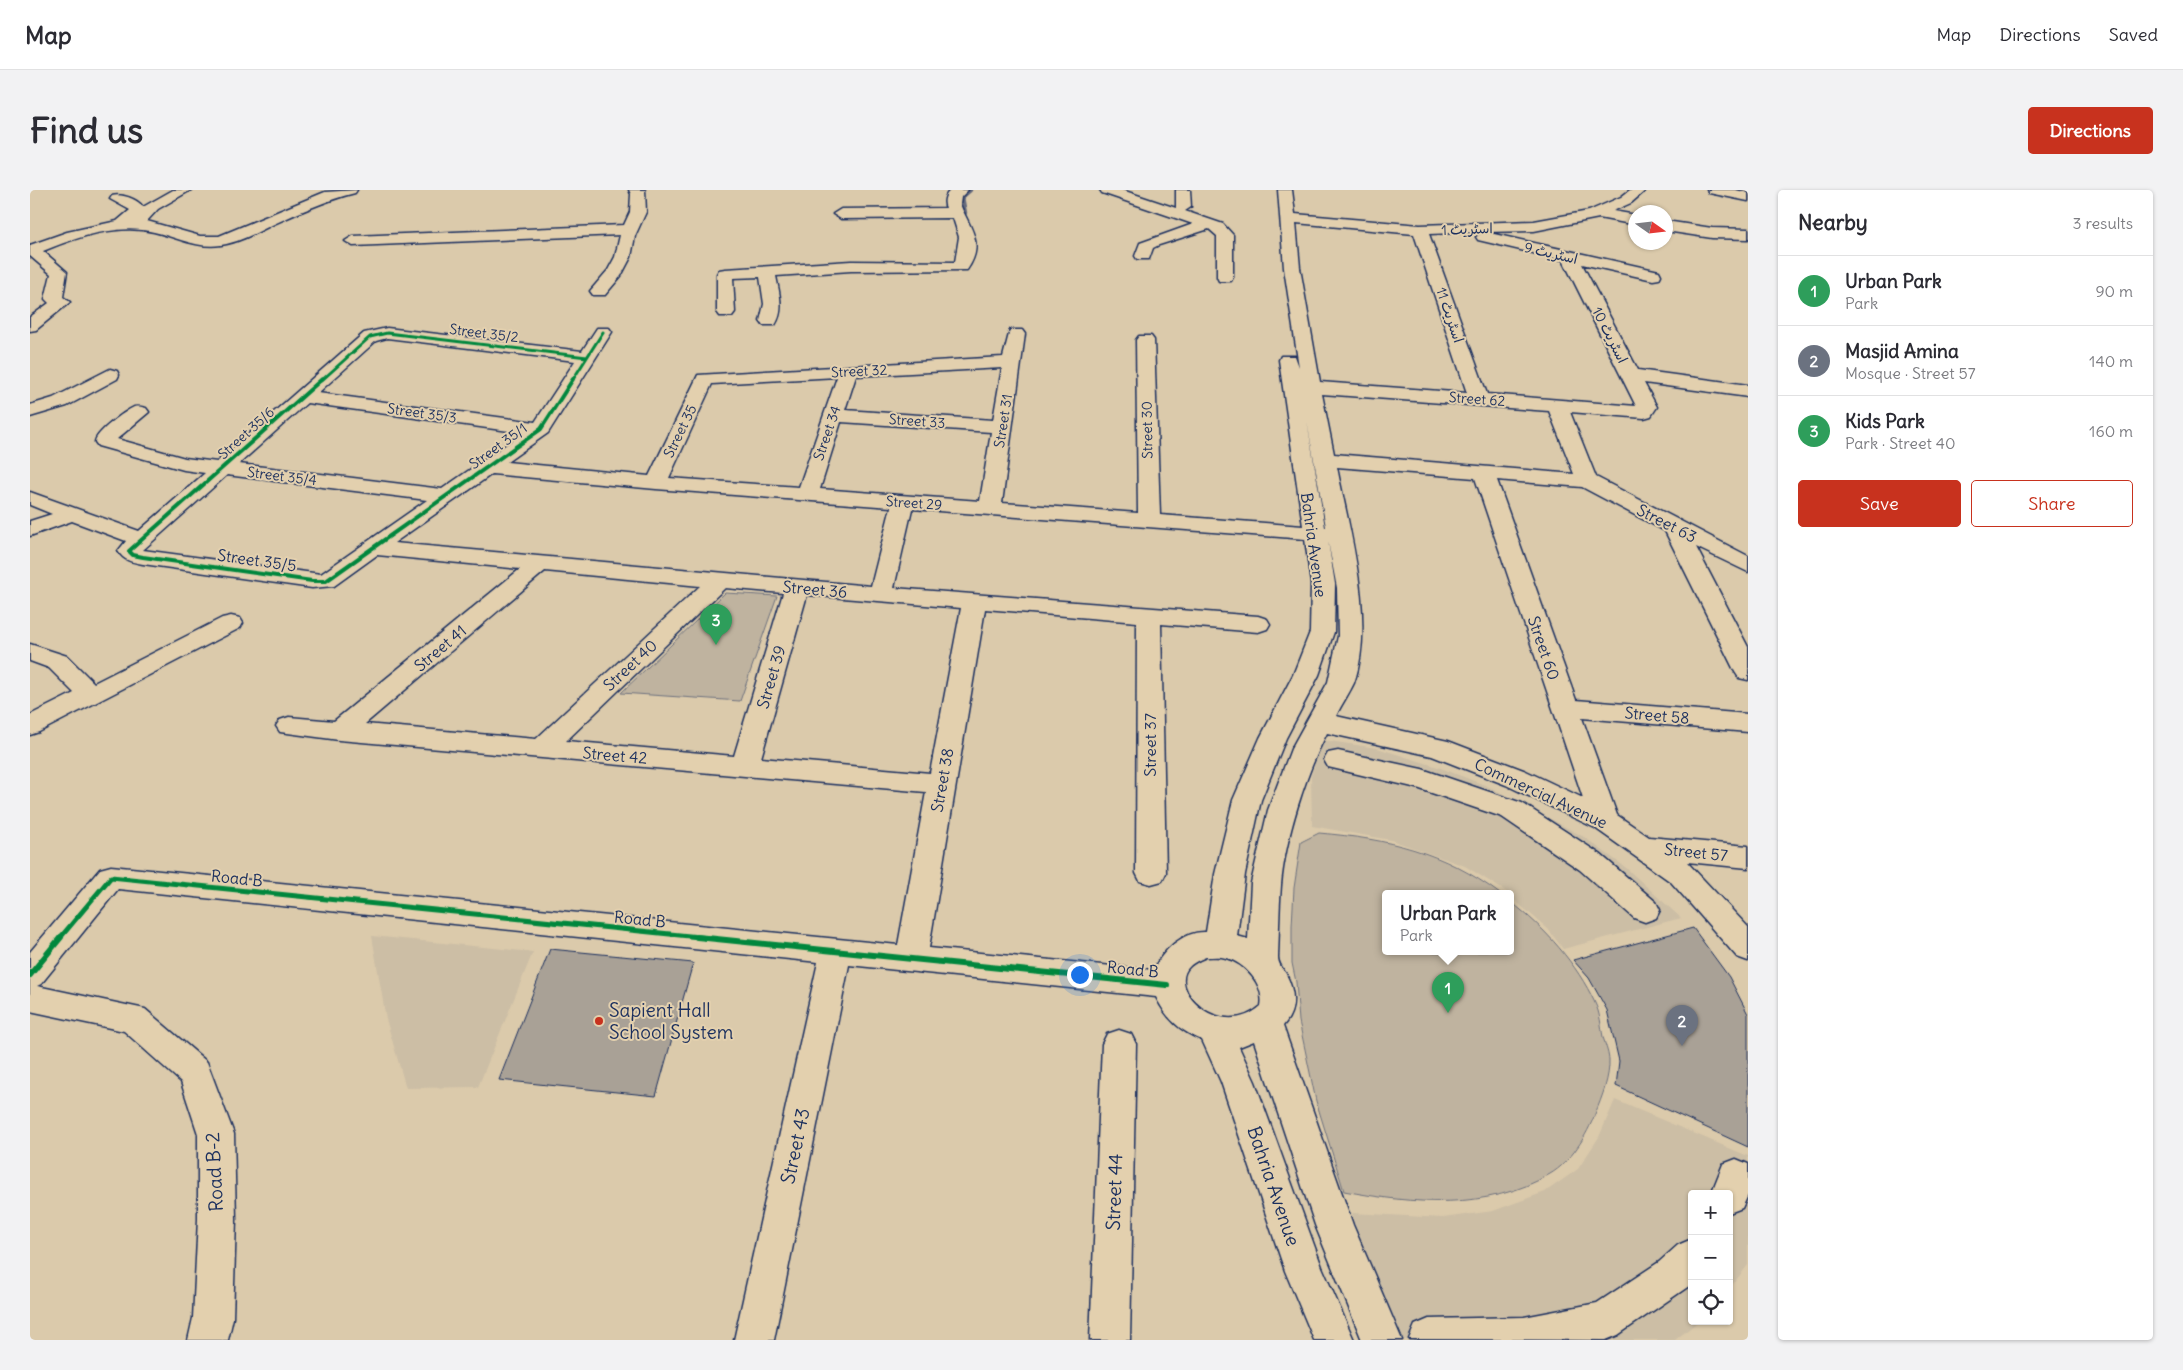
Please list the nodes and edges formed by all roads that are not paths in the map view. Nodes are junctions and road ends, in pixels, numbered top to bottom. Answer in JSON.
{"nodes":[{"id":1,"x":350,"y":190,"type":"edge"},
{"id":2,"x":636,"y":190,"type":"edge"},
{"id":3,"x":961,"y":190,"type":"edge"},
{"id":4,"x":1107,"y":190,"type":"edge"},
{"id":5,"x":1183,"y":190,"type":"edge"},
{"id":6,"x":1272,"y":190,"type":"edge"},
{"id":7,"x":1285,"y":190,"type":"edge"},
{"id":8,"x":1639,"y":190,"type":"edge"},
{"id":9,"x":1714,"y":190,"type":"edge"},
{"id":10,"x":189,"y":195,"type":"edge"},
{"id":11,"x":1748,"y":197,"type":"edge"},
{"id":12,"x":117,"y":198,"type":"dead end"},
{"id":13,"x":1183,"y":206,"type":"dead end"},
{"id":14,"x":955,"y":213,"type":"junction"},
{"id":15,"x":1597,"y":213,"type":"junction"},
{"id":16,"x":841,"y":214,"type":"dead end"},
{"id":17,"x":1287,"y":218,"type":"junction"},
{"id":18,"x":1628,"y":219,"type":"edge"},
{"id":19,"x":1210,"y":224,"type":"junction"},
{"id":20,"x":128,"y":226,"type":"junction"},
{"id":21,"x":151,"y":227,"type":"junction"},
{"id":22,"x":1673,"y":227,"type":"edge"},
{"id":23,"x":630,"y":230,"type":"junction"},
{"id":24,"x":1420,"y":230,"type":"junction"},
{"id":25,"x":1450,"y":230,"type":"junction"},
{"id":26,"x":1748,"y":234,"type":"edge"},
{"id":27,"x":353,"y":240,"type":"dead end"},
{"id":28,"x":31,"y":250,"type":"edge"},
{"id":29,"x":1143,"y":256,"type":"dead end"},
{"id":30,"x":1570,"y":257,"type":"junction"},
{"id":31,"x":767,"y":272,"type":"junction"},
{"id":32,"x":1653,"y":275,"type":"dead end"},
{"id":33,"x":1225,"y":277,"type":"dead end"},
{"id":34,"x":599,"y":291,"type":"dead end"},
{"id":35,"x":726,"y":312,"type":"dead end"},
{"id":36,"x":769,"y":321,"type":"dead end"},
{"id":37,"x":30,"y":326,"type":"edge"},
{"id":38,"x":603,"y":332,"type":"dead end"},
{"id":39,"x":379,"y":334,"type":"joint"},
{"id":40,"x":1016,"y":334,"type":"dead end"},
{"id":41,"x":1145,"y":340,"type":"dead end"},
{"id":42,"x":587,"y":357,"type":"junction"},
{"id":43,"x":1012,"y":362,"type":"junction"},
{"id":44,"x":848,"y":372,"type":"junction"},
{"id":45,"x":110,"y":374,"type":"dead end"},
{"id":46,"x":1630,"y":375,"type":"junction"},
{"id":47,"x":705,"y":379,"type":"joint"},
{"id":48,"x":1311,"y":386,"type":"junction"},
{"id":49,"x":1748,"y":391,"type":"edge"},
{"id":50,"x":303,"y":397,"type":"junction"},
{"id":51,"x":1479,"y":399,"type":"junction"},
{"id":52,"x":1557,"y":405,"type":"junction"},
{"id":53,"x":30,"y":411,"type":"edge"},
{"id":54,"x":139,"y":412,"type":"dead end"},
{"id":55,"x":1644,"y":412,"type":"joint"},
{"id":56,"x":833,"y":416,"type":"junction"},
{"id":57,"x":1002,"y":427,"type":"junction"},
{"id":58,"x":541,"y":429,"type":"junction"},
{"id":59,"x":1325,"y":460,"type":"junction"},
{"id":60,"x":489,"y":467,"type":"junction"},
{"id":61,"x":223,"y":469,"type":"junction"},
{"id":62,"x":1484,"y":474,"type":"junction"},
{"id":63,"x":1587,"y":482,"type":"junction"},
{"id":64,"x":656,"y":483,"type":"junction"},
{"id":65,"x":807,"y":495,"type":"junction"},
{"id":66,"x":448,"y":496,"type":"junction"},
{"id":67,"x":30,"y":498,"type":"edge"},
{"id":68,"x":903,"y":502,"type":"junction"},
{"id":69,"x":990,"y":509,"type":"junction"},
{"id":70,"x":72,"y":514,"type":"junction"},
{"id":71,"x":1149,"y":521,"type":"junction"},
{"id":72,"x":1674,"y":526,"type":"junction"},
{"id":73,"x":30,"y":529,"type":"edge"},
{"id":74,"x":1314,"y":533,"type":"junction"},
{"id":75,"x":1338,"y":535,"type":"junction"},
{"id":76,"x":136,"y":546,"type":"junction"},
{"id":77,"x":374,"y":548,"type":"junction"},
{"id":78,"x":540,"y":564,"type":"junction"},
{"id":79,"x":1748,"y":565,"type":"edge"},
{"id":80,"x":719,"y":581,"type":"junction"},
{"id":81,"x":797,"y":587,"type":"junction"},
{"id":82,"x":880,"y":594,"type":"junction"},
{"id":83,"x":974,"y":602,"type":"junction"},
{"id":84,"x":1149,"y":616,"type":"junction"},
{"id":85,"x":231,"y":623,"type":"dead end"},
{"id":86,"x":1258,"y":624,"type":"dead end"},
{"id":87,"x":30,"y":652,"type":"edge"},
{"id":88,"x":1748,"y":672,"type":"edge"},
{"id":89,"x":91,"y":695,"type":"junction"},
{"id":90,"x":1565,"y":708,"type":"junction"},
{"id":91,"x":1320,"y":722,"type":"junction"},
{"id":92,"x":1748,"y":723,"type":"edge"},
{"id":93,"x":30,"y":726,"type":"edge"},
{"id":94,"x":289,"y":726,"type":"dead end"},
{"id":95,"x":339,"y":731,"type":"junction"},
{"id":96,"x":541,"y":749,"type":"junction"},
{"id":97,"x":1338,"y":760,"type":"dead end"},
{"id":98,"x":745,"y":766,"type":"junction"},
{"id":99,"x":942,"y":784,"type":"junction"},
{"id":100,"x":1532,"y":786,"type":"junction"},
{"id":101,"x":1512,"y":810,"type":"junction"},
{"id":102,"x":1605,"y":821,"type":"junction"},
{"id":103,"x":1644,"y":847,"type":"junction"},
{"id":104,"x":1748,"y":857,"type":"edge"},
{"id":105,"x":1151,"y":873,"type":"dead end"},
{"id":106,"x":1645,"y":910,"type":"dead end"},
{"id":107,"x":1220,"y":944,"type":"junction"},
{"id":108,"x":1748,"y":948,"type":"edge"},
{"id":109,"x":836,"y":952,"type":"junction"},
{"id":110,"x":911,"y":959,"type":"junction"},
{"id":111,"x":1262,"y":963,"type":"junction"},
{"id":112,"x":30,"y":975,"type":"edge"},
{"id":113,"x":1167,"y":985,"type":"junction"},
{"id":114,"x":30,"y":998,"type":"edge"},
{"id":115,"x":1266,"y":1023,"type":"junction"},
{"id":116,"x":1215,"y":1031,"type":"junction"},
{"id":117,"x":1119,"y":1044,"type":"dead end"},
{"id":118,"x":1688,"y":1262,"type":"edge"},
{"id":119,"x":1611,"y":1330,"type":"edge"},
{"id":120,"x":1429,"y":1339,"type":"edge"},
{"id":121,"x":208,"y":1340,"type":"edge"},
{"id":122,"x":754,"y":1340,"type":"edge"},
{"id":123,"x":1110,"y":1340,"type":"edge"},
{"id":124,"x":1334,"y":1340,"type":"edge"},
{"id":125,"x":1382,"y":1340,"type":"edge"}],
"edges":[{"from":1,"to":21,"type":"street"},
{"from":2,"to":23,"type":"street"},
{"from":3,"to":14,"type":"street"},
{"from":4,"to":19,"type":"street"},
{"from":5,"to":13,"type":"street"},
{"from":6,"to":74,"type":"street","name":"Bahria Avenue"},
{"from":7,"to":17,"type":"street","name":"Bahria Avenue"},
{"from":8,"to":15,"type":"street","name":"اسٹریٹ 1"},
{"from":9,"to":11,"type":"street"},
{"from":10,"to":20,"type":"street"},
{"from":10,"to":21,"type":"street"},
{"from":12,"to":20,"type":"street"},
{"from":14,"to":16,"type":"street"},
{"from":14,"to":31,"type":"street"},
{"from":15,"to":18,"type":"street"},
{"from":15,"to":25,"type":"street","name":"اسٹریٹ 1"},
{"from":17,"to":24,"type":"street","name":"اسٹریٹ 1"},
{"from":17,"to":48,"type":"street","name":"Bahria Avenue"},
{"from":19,"to":29,"type":"street"},
{"from":19,"to":33,"type":"street"},
{"from":20,"to":21,"type":"street"},
{"from":20,"to":28,"type":"street"},
{"from":22,"to":26,"type":"street"},
{"from":23,"to":27,"type":"street"},
{"from":23,"to":34,"type":"street"},
{"from":24,"to":25,"type":"street","name":"اسٹریٹ 1"},
{"from":24,"to":51,"type":"street","name":"اسٹریٹ 11"},
{"from":25,"to":30,"type":"street","name":"اسٹریٹ 9"},
{"from":28,"to":37,"type":"street"},
{"from":30,"to":32,"type":"street","name":"اسٹریٹ 9"},
{"from":30,"to":46,"type":"street","name":"اسٹریٹ 10"},
{"from":31,"to":35,"type":"street"},
{"from":31,"to":36,"type":"street"},
{"from":38,"to":42,"type":"street","name":"Street 35/1"},
{"from":39,"to":42,"type":"street","name":"Street 35/2"},
{"from":39,"to":50,"type":"street","name":"Street 35/6"},
{"from":40,"to":43,"type":"street","name":"Street 31"},
{"from":41,"to":71,"type":"street","name":"Street 30"},
{"from":42,"to":58,"type":"street","name":"Street 35/1"},
{"from":43,"to":44,"type":"street","name":"Street 32"},
{"from":43,"to":57,"type":"street","name":"Street 31"},
{"from":44,"to":47,"type":"street","name":"Street 32"},
{"from":44,"to":56,"type":"street","name":"Street 34"},
{"from":45,"to":53,"type":"street"},
{"from":46,"to":49,"type":"street"},
{"from":46,"to":55,"type":"street","name":"اسٹریٹ 10"},
{"from":47,"to":64,"type":"street","name":"Street 35"},
{"from":48,"to":51,"type":"street","name":"Street 62"},
{"from":48,"to":59,"type":"street","name":"Bahria Avenue"},
{"from":50,"to":58,"type":"street","name":"Street 35/3"},
{"from":50,"to":61,"type":"street","name":"Street 35/6"},
{"from":51,"to":52,"type":"street","name":"Street 62"},
{"from":52,"to":55,"type":"street","name":"Street 62"},
{"from":52,"to":63,"type":"street"},
{"from":54,"to":61,"type":"street","name":"Street 35/4"},
{"from":56,"to":57,"type":"street","name":"Street 33"},
{"from":56,"to":65,"type":"street","name":"Street 34"},
{"from":57,"to":69,"type":"street","name":"Street 31"},
{"from":58,"to":60,"type":"street","name":"Street 35/1"},
{"from":59,"to":62,"type":"street"},
{"from":59,"to":75,"type":"street","name":"Bahria Avenue"},
{"from":60,"to":64,"type":"street","name":"Street 29"},
{"from":60,"to":66,"type":"street","name":"Street 35/1"},
{"from":61,"to":66,"type":"street","name":"Street 35/4"},
{"from":61,"to":76,"type":"street","name":"Street 35/6"},
{"from":62,"to":63,"type":"street"},
{"from":62,"to":90,"type":"street","name":"Street 60"},
{"from":63,"to":72,"type":"street","name":"Street 63"},
{"from":64,"to":65,"type":"street","name":"Street 29"},
{"from":65,"to":68,"type":"street","name":"Street 29"},
{"from":66,"to":77,"type":"street","name":"Street 35/1"},
{"from":67,"to":70,"type":"street","name":"Street 35/5"},
{"from":68,"to":69,"type":"street","name":"Street 29"},
{"from":68,"to":82,"type":"street"},
{"from":69,"to":71,"type":"street","name":"Street 29"},
{"from":70,"to":73,"type":"street"},
{"from":70,"to":76,"type":"street","name":"Street 35/5"},
{"from":71,"to":74,"type":"street","name":"Street 29"},
{"from":72,"to":79,"type":"street","name":"Street 63"},
{"from":72,"to":88,"type":"street"},
{"from":74,"to":75,"type":"street","name":"Street 29"},
{"from":74,"to":107,"type":"street","name":"Bahria Avenue"},
{"from":75,"to":91,"type":"street","name":"Bahria Avenue"},
{"from":76,"to":77,"type":"street","name":"Street 35/5"},
{"from":77,"to":78,"type":"street","name":"Street 36"},
{"from":78,"to":80,"type":"street","name":"Street 36"},
{"from":78,"to":95,"type":"street","name":"Street 41"},
{"from":80,"to":81,"type":"street","name":"Street 36"},
{"from":80,"to":96,"type":"street","name":"Street 40"},
{"from":81,"to":82,"type":"street","name":"Street 36"},
{"from":81,"to":98,"type":"street","name":"Street 39"},
{"from":82,"to":83,"type":"street","name":"Street 36"},
{"from":83,"to":84,"type":"street","name":"Street 36"},
{"from":83,"to":99,"type":"street","name":"Street 38"},
{"from":84,"to":86,"type":"street","name":"Street 36"},
{"from":84,"to":105,"type":"street","name":"Street 37"},
{"from":85,"to":89,"type":"street"},
{"from":87,"to":89,"type":"street"},
{"from":89,"to":93,"type":"street"},
{"from":90,"to":92,"type":"street","name":"Street 58"},
{"from":90,"to":102,"type":"street","name":"Street 60"},
{"from":91,"to":100,"type":"street","name":"Commercial Avenue"},
{"from":91,"to":111,"type":"street","name":"Bahria Avenue"},
{"from":94,"to":95,"type":"street","name":"Street 42"},
{"from":95,"to":96,"type":"street","name":"Street 42"},
{"from":96,"to":98,"type":"street","name":"Street 42"},
{"from":97,"to":101,"type":"street"},
{"from":98,"to":99,"type":"street","name":"Street 42"},
{"from":99,"to":110,"type":"street","name":"Street 38"},
{"from":100,"to":101,"type":"street"},
{"from":100,"to":102,"type":"street","name":"Commercial Avenue"},
{"from":101,"to":106,"type":"street"},
{"from":102,"to":103,"type":"street","name":"Commercial Avenue"},
{"from":103,"to":104,"type":"street","name":"Street 57"},
{"from":103,"to":108,"type":"street","name":"Commercial Avenue"},
{"from":107,"to":111,"type":"street"},
{"from":107,"to":113,"type":"street"},
{"from":109,"to":110,"type":"street","name":"Road B"},
{"from":109,"to":112,"type":"street","name":"Road B"},
{"from":109,"to":122,"type":"street","name":"Street 43"},
{"from":110,"to":113,"type":"street","name":"Road B"},
{"from":111,"to":115,"type":"street"},
{"from":113,"to":116,"type":"street"},
{"from":114,"to":121,"type":"street","name":"Road B-2"},
{"from":115,"to":116,"type":"street"},
{"from":115,"to":125,"type":"street"},
{"from":116,"to":124,"type":"street","name":"Bahria Avenue"},
{"from":117,"to":123,"type":"street","name":"Street 44"},
{"from":118,"to":119,"type":"street"},
{"from":119,"to":120,"type":"street"}]}
